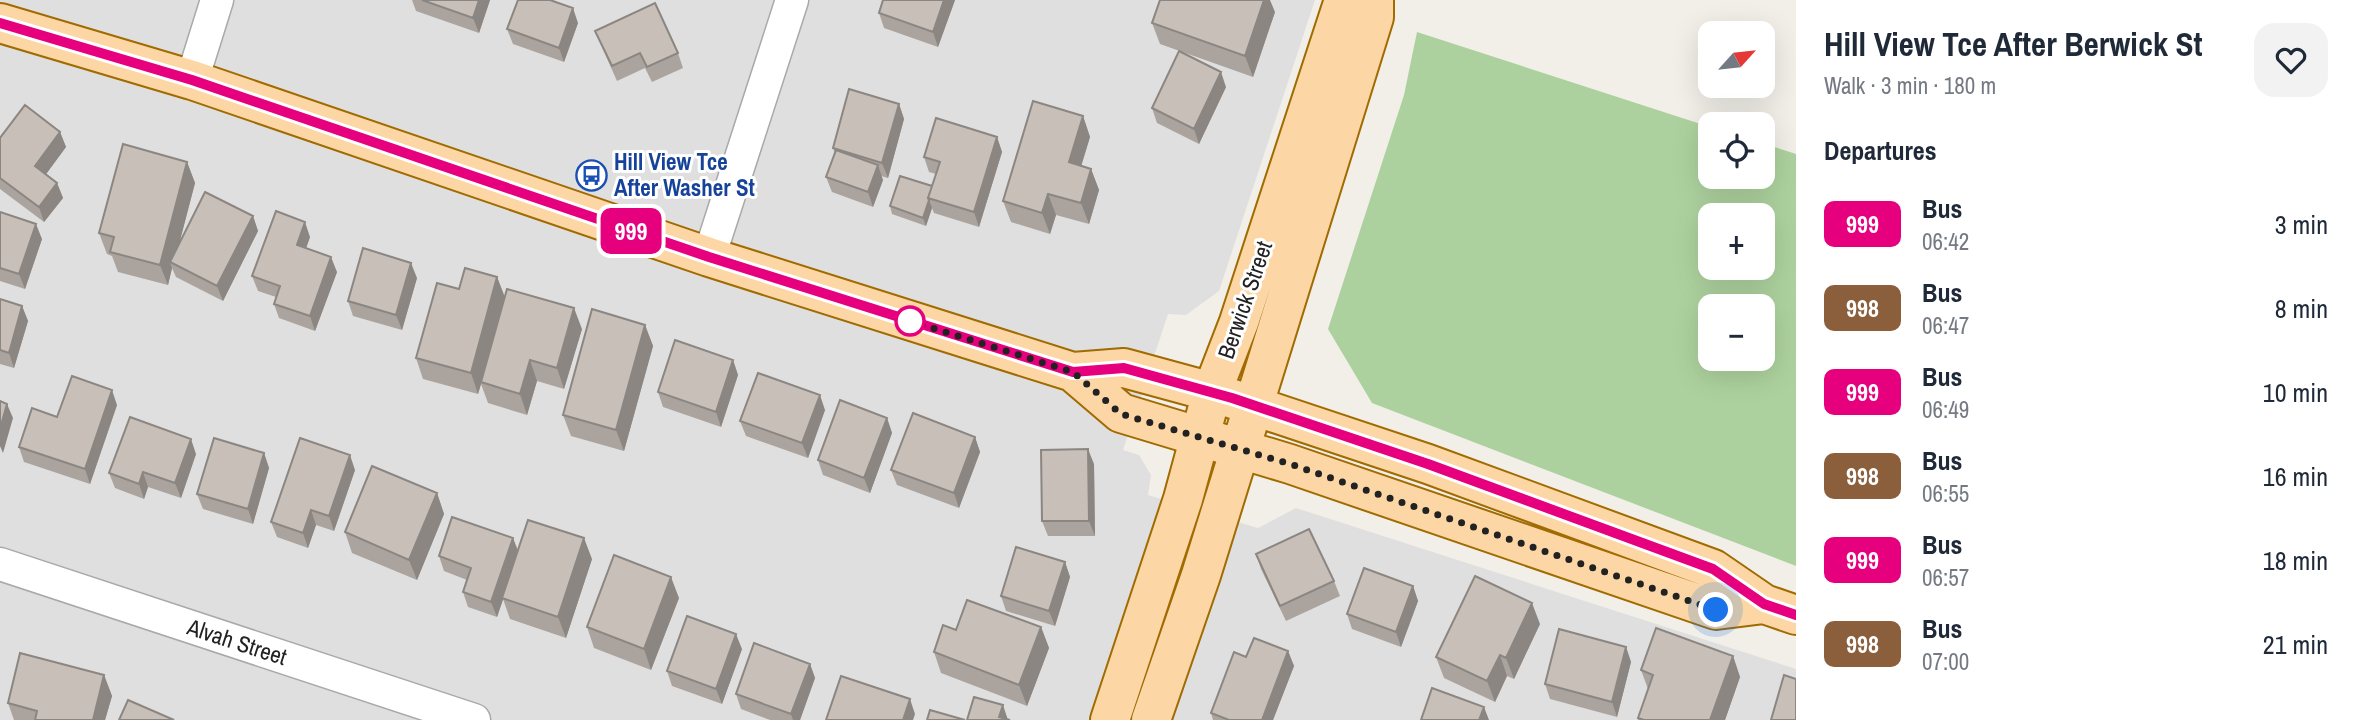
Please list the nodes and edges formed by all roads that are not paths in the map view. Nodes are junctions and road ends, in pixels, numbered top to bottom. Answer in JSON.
{"nodes":[{"id":1,"x":217,"y":0,"type":"edge"},
{"id":2,"x":792,"y":0,"type":"edge"},
{"id":3,"x":1344,"y":0,"type":"edge"},
{"id":4,"x":1374,"y":0,"type":"edge"},
{"id":5,"x":0,"y":23,"type":"edge"},
{"id":6,"x":192,"y":80,"type":"junction"},
{"id":7,"x":709,"y":257,"type":"junction"},
{"id":8,"x":1073,"y":372,"type":"junction"},
{"id":9,"x":1212,"y":392,"type":"junction"},
{"id":10,"x":1252,"y":405,"type":"junction"},
{"id":11,"x":1200,"y":436,"type":"junction"},
{"id":12,"x":1239,"y":448,"type":"junction"},
{"id":13,"x":0,"y":564,"type":"edge"},
{"id":14,"x":1780,"y":610,"type":"edge"},
{"id":15,"x":474,"y":720,"type":"edge"},
{"id":16,"x":1110,"y":720,"type":"edge"},
{"id":17,"x":1151,"y":720,"type":"edge"}],
"edges":[{"from":1,"to":6,"type":"street"},
{"from":2,"to":7,"type":"street"},
{"from":3,"to":9,"type":"main road","name":"Berwick Street"},
{"from":4,"to":10,"type":"main road","name":"Berwick Street"},
{"from":5,"to":6,"type":"main road"},
{"from":6,"to":7,"type":"main road"},
{"from":7,"to":8,"type":"main road"},
{"from":8,"to":9,"type":"main road"},
{"from":8,"to":11,"type":"main road"},
{"from":9,"to":10,"type":"main road"},
{"from":9,"to":11,"type":"main road","name":"Berwick Street"},
{"from":10,"to":12,"type":"main road","name":"Berwick Street"},
{"from":10,"to":14,"type":"main road"},
{"from":11,"to":12,"type":"main road"},
{"from":11,"to":16,"type":"main road","name":"Berwick Street"},
{"from":12,"to":14,"type":"main road"},
{"from":12,"to":17,"type":"main road","name":"Berwick Street"},
{"from":13,"to":15,"type":"street","name":"Alvah Street"}]}
